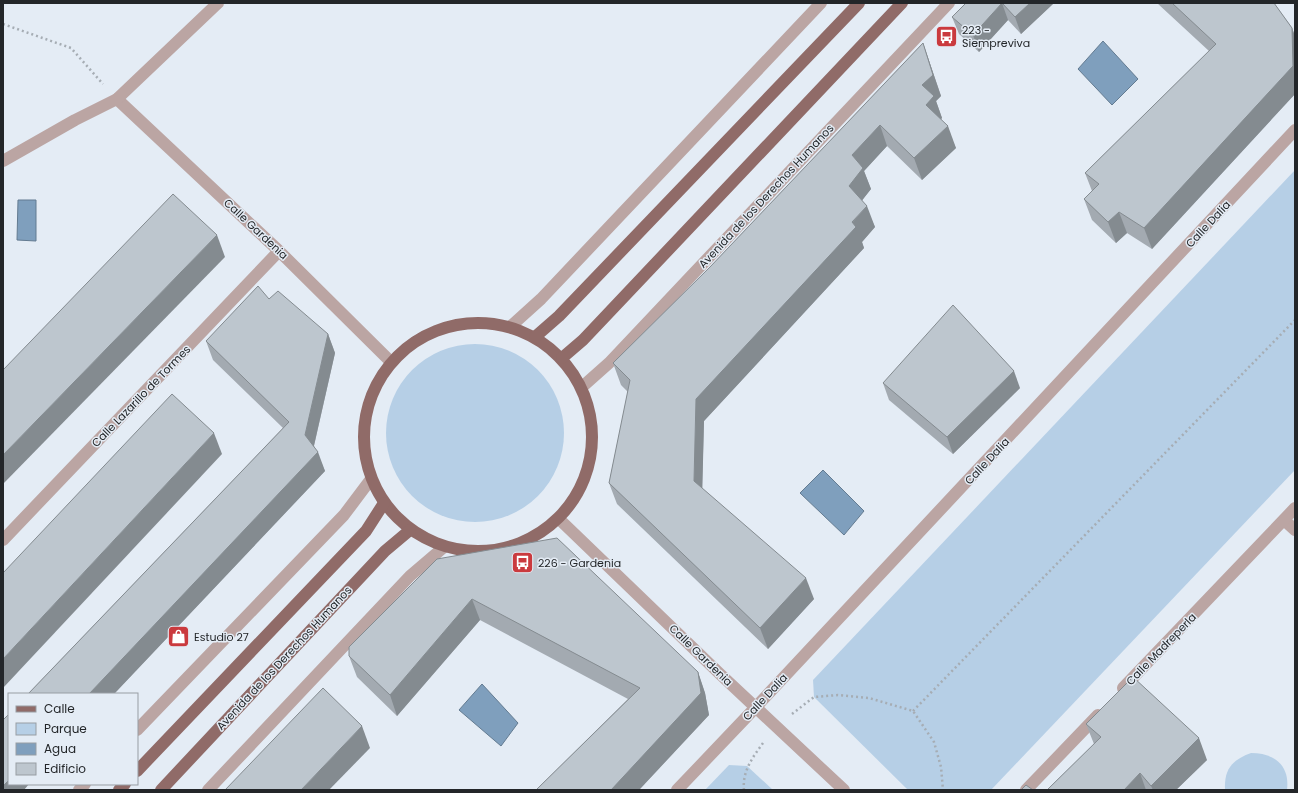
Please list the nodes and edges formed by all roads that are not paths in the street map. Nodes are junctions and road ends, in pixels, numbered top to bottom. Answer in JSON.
{"nodes":[{"id":1,"x":218,"y":3,"type":"edge"},
{"id":2,"x":821,"y":3,"type":"edge"},
{"id":3,"x":859,"y":3,"type":"edge"},
{"id":4,"x":902,"y":3,"type":"edge"},
{"id":5,"x":949,"y":3,"type":"edge"},
{"id":6,"x":117,"y":100,"type":"junction"},
{"id":7,"x":1295,"y":130,"type":"edge"},
{"id":8,"x":3,"y":161,"type":"edge"},
{"id":9,"x":279,"y":251,"type":"junction"},
{"id":10,"x":511,"y":326,"type":"junction"},
{"id":11,"x":535,"y":337,"type":"junction"},
{"id":12,"x":562,"y":358,"type":"junction"},
{"id":13,"x":391,"y":362,"type":"junction"},
{"id":14,"x":582,"y":386,"type":"junction"},
{"id":15,"x":371,"y":479,"type":"junction"},
{"id":16,"x":384,"y":503,"type":"junction"},
{"id":17,"x":1295,"y":508,"type":"edge"},
{"id":18,"x":559,"y":519,"type":"junction"},
{"id":19,"x":1284,"y":520,"type":"junction"},
{"id":20,"x":410,"y":530,"type":"junction"},
{"id":21,"x":1295,"y":530,"type":"edge"},
{"id":22,"x":3,"y":540,"type":"edge"},
{"id":23,"x":444,"y":547,"type":"junction"},
{"id":24,"x":756,"y":707,"type":"junction"},
{"id":25,"x":138,"y":729,"type":"edge"},
{"id":26,"x":138,"y":771,"type":"edge"},
{"id":27,"x":161,"y":790,"type":"edge"},
{"id":28,"x":208,"y":790,"type":"edge"},
{"id":29,"x":677,"y":790,"type":"edge"},
{"id":30,"x":844,"y":790,"type":"edge"},
{"id":31,"x":1026,"y":790,"type":"edge"}],
"edges":[{"from":1,"to":6,"type":"street"},
{"from":2,"to":10,"type":"street"},
{"from":3,"to":11,"type":"main road"},
{"from":4,"to":12,"type":"main road"},
{"from":5,"to":14,"type":"street","name":"Avenida de los Derechos Humanos"},
{"from":6,"to":8,"type":"street"},
{"from":6,"to":9,"type":"street","name":"Calle Gardenia"},
{"from":7,"to":24,"type":"street","name":"Calle Dalia"},
{"from":9,"to":13,"type":"street","name":"Calle Gardenia"},
{"from":9,"to":22,"type":"street","name":"Calle Lazarillo de Tormes"},
{"from":10,"to":11,"type":"main road"},
{"from":10,"to":13,"type":"main road"},
{"from":11,"to":12,"type":"main road"},
{"from":12,"to":14,"type":"main road"},
{"from":13,"to":15,"type":"main road"},
{"from":14,"to":18,"type":"main road"},
{"from":15,"to":16,"type":"main road"},
{"from":15,"to":25,"type":"street"},
{"from":16,"to":20,"type":"main road"},
{"from":16,"to":26,"type":"main road"},
{"from":17,"to":19,"type":"street","name":"Calle Madreperla"},
{"from":18,"to":23,"type":"main road"},
{"from":18,"to":24,"type":"street","name":"Calle Gardenia"},
{"from":19,"to":21,"type":"street"},
{"from":19,"to":31,"type":"street","name":"Calle Madreperla"},
{"from":20,"to":23,"type":"main road"},
{"from":20,"to":27,"type":"main road","name":"Avenida de los Derechos Humanos"},
{"from":23,"to":28,"type":"street"},
{"from":24,"to":29,"type":"street","name":"Calle Dalia"},
{"from":24,"to":30,"type":"street","name":"Calle Gardenia"}]}
